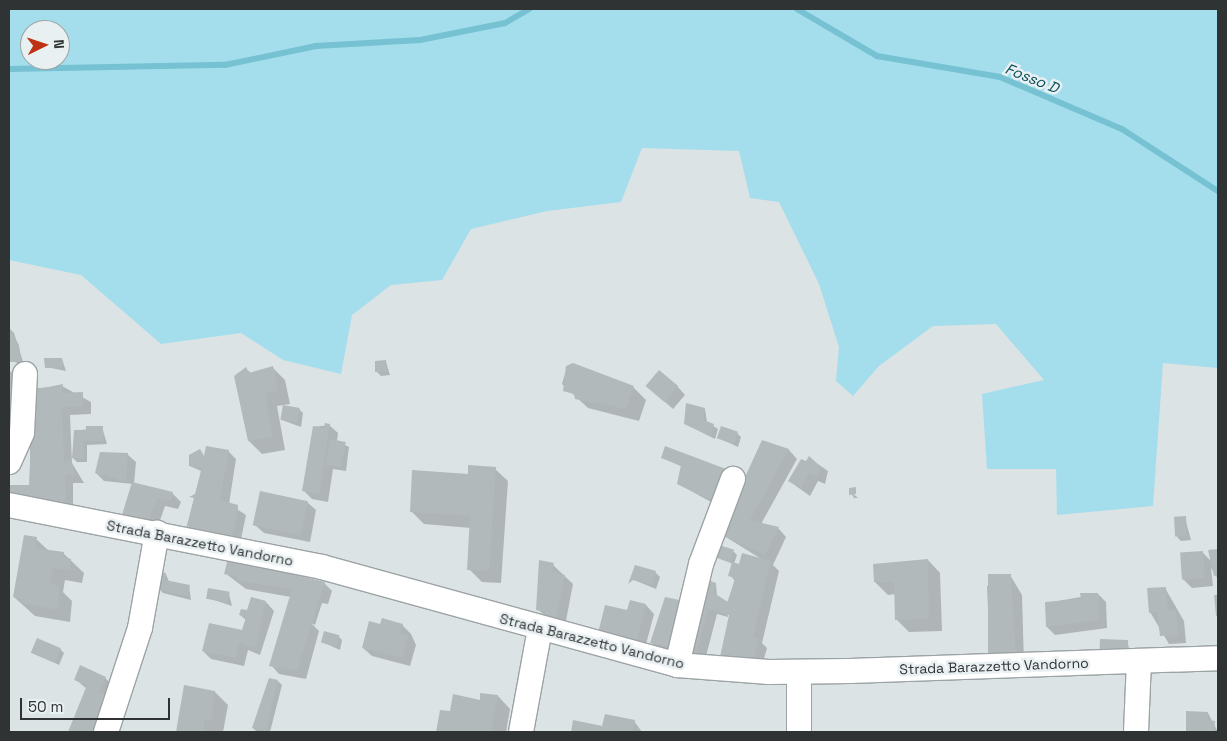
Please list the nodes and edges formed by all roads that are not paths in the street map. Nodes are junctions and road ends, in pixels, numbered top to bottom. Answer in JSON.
{"nodes":[{"id":1,"x":25,"y":374,"type":"dead end"},
{"id":2,"x":9,"y":462,"type":"edge"},
{"id":3,"x":733,"y":479,"type":"dead end"},
{"id":4,"x":9,"y":505,"type":"edge"},
{"id":5,"x":156,"y":533,"type":"junction"},
{"id":6,"x":540,"y":628,"type":"junction"},
{"id":7,"x":1218,"y":658,"type":"edge"},
{"id":8,"x":1139,"y":661,"type":"junction"},
{"id":9,"x":676,"y":665,"type":"junction"},
{"id":10,"x":799,"y":672,"type":"junction"},
{"id":11,"x":106,"y":732,"type":"edge"},
{"id":12,"x":521,"y":732,"type":"edge"},
{"id":13,"x":799,"y":732,"type":"edge"},
{"id":14,"x":1136,"y":732,"type":"edge"}],
"edges":[{"from":1,"to":2,"type":"street"},
{"from":3,"to":9,"type":"street"},
{"from":4,"to":5,"type":"street","name":"Strada Barazzetto Vandorno"},
{"from":5,"to":6,"type":"street","name":"Strada Barazzetto Vandorno"},
{"from":5,"to":11,"type":"street"},
{"from":6,"to":9,"type":"street","name":"Strada Barazzetto Vandorno"},
{"from":6,"to":12,"type":"street"},
{"from":7,"to":8,"type":"street","name":"Strada Barazzetto Vandorno"},
{"from":8,"to":10,"type":"street","name":"Strada Barazzetto Vandorno"},
{"from":8,"to":14,"type":"street"},
{"from":9,"to":10,"type":"street","name":"Strada Barazzetto Vandorno"},
{"from":10,"to":13,"type":"street"}]}
